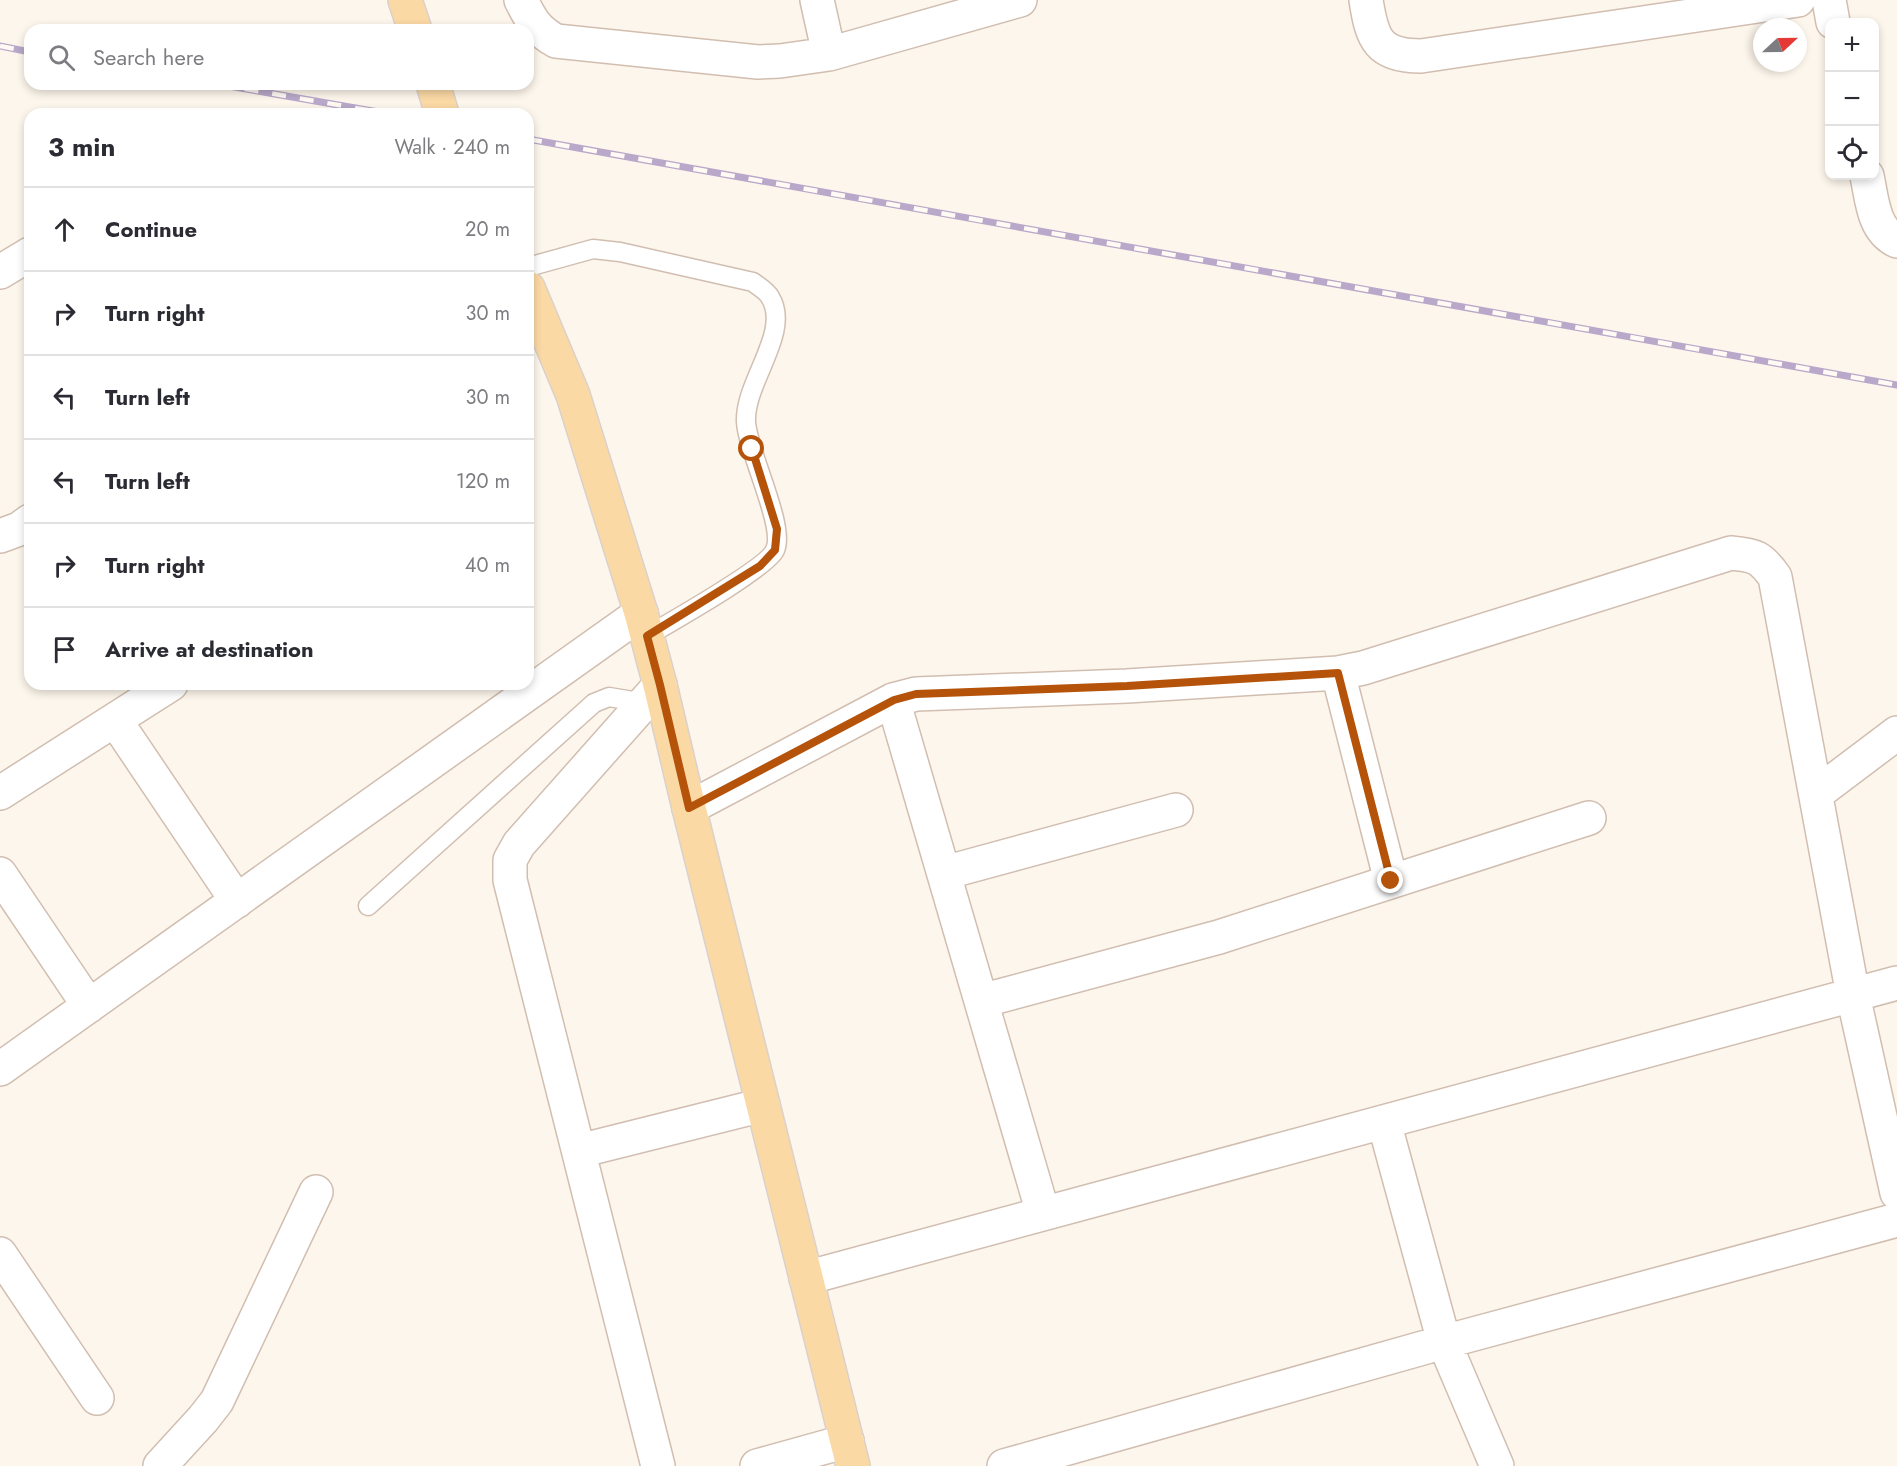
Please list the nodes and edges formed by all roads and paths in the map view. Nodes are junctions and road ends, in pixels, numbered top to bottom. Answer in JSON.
{"nodes":[{"id":1,"x":405,"y":0,"type":"edge"},
{"id":2,"x":521,"y":0,"type":"edge"},
{"id":3,"x":817,"y":0,"type":"edge"},
{"id":4,"x":1020,"y":0,"type":"edge"},
{"id":5,"x":1366,"y":0,"type":"edge"},
{"id":6,"x":1798,"y":0,"type":"edge"},
{"id":7,"x":1828,"y":0,"type":"edge"},
{"id":8,"x":1832,"y":18,"type":"edge"},
{"id":9,"x":413,"y":24,"type":"edge"},
{"id":10,"x":829,"y":54,"type":"junction"},
{"id":11,"x":435,"y":90,"type":"edge"},
{"id":12,"x":440,"y":108,"type":"edge"},
{"id":13,"x":1868,"y":180,"type":"edge"},
{"id":14,"x":1897,"y":241,"type":"edge"},
{"id":15,"x":24,"y":258,"type":"edge"},
{"id":16,"x":534,"y":265,"type":"edge"},
{"id":17,"x":0,"y":272,"type":"edge"},
{"id":18,"x":534,"y":314,"type":"edge"},
{"id":19,"x":540,"y":339,"type":"edge"},
{"id":20,"x":24,"y":525,"type":"edge"},
{"id":21,"x":0,"y":537,"type":"edge"},
{"id":22,"x":644,"y":625,"type":"junction"},
{"id":23,"x":1338,"y":673,"type":"junction"},
{"id":24,"x":162,"y":690,"type":"edge"},
{"id":25,"x":652,"y":694,"type":"junction"},
{"id":26,"x":894,"y":700,"type":"junction"},
{"id":27,"x":115,"y":720,"type":"junction"},
{"id":28,"x":1897,"y":733,"type":"edge"},
{"id":29,"x":0,"y":793,"type":"edge"},
{"id":30,"x":1816,"y":794,"type":"junction"},
{"id":31,"x":689,"y":808,"type":"junction"},
{"id":32,"x":1176,"y":810,"type":"dead end"},
{"id":33,"x":1588,"y":818,"type":"dead end"},
{"id":34,"x":0,"y":873,"type":"edge"},
{"id":35,"x":944,"y":873,"type":"junction"},
{"id":36,"x":1391,"y":881,"type":"junction"},
{"id":37,"x":237,"y":901,"type":"junction"},
{"id":38,"x":368,"y":906,"type":"dead end"},
{"id":39,"x":1897,"y":983,"type":"edge"},
{"id":40,"x":1853,"y":995,"type":"junction"},
{"id":41,"x":981,"y":1001,"type":"junction"},
{"id":42,"x":89,"y":1006,"type":"junction"},
{"id":43,"x":0,"y":1069,"type":"edge"},
{"id":44,"x":763,"y":1105,"type":"junction"},
{"id":45,"x":1384,"y":1122,"type":"junction"},
{"id":46,"x":579,"y":1151,"type":"junction"},
{"id":47,"x":316,"y":1192,"type":"dead end"},
{"id":48,"x":1897,"y":1193,"type":"edge"},
{"id":49,"x":1043,"y":1213,"type":"junction"},
{"id":50,"x":1897,"y":1220,"type":"edge"},
{"id":51,"x":0,"y":1254,"type":"edge"},
{"id":52,"x":806,"y":1278,"type":"junction"},
{"id":53,"x":1443,"y":1342,"type":"junction"},
{"id":54,"x":97,"y":1398,"type":"dead end"},
{"id":55,"x":850,"y":1454,"type":"edge"},
{"id":56,"x":1097,"y":1454,"type":"edge"},
{"id":57,"x":160,"y":1466,"type":"edge"},
{"id":58,"x":658,"y":1466,"type":"edge"},
{"id":59,"x":757,"y":1466,"type":"edge"},
{"id":60,"x":1004,"y":1466,"type":"edge"},
{"id":61,"x":1497,"y":1466,"type":"edge"}],
"edges":[{"from":1,"to":9,"type":"main road"},
{"from":2,"to":10,"type":"street"},
{"from":3,"to":10,"type":"street"},
{"from":4,"to":10,"type":"street"},
{"from":5,"to":6,"type":"street"},
{"from":7,"to":8,"type":"street"},
{"from":11,"to":12,"type":"main road"},
{"from":13,"to":14,"type":"street"},
{"from":15,"to":17,"type":"street"},
{"from":16,"to":22,"type":"lane"},
{"from":18,"to":19,"type":"main road"},
{"from":19,"to":22,"type":"main road"},
{"from":20,"to":21,"type":"street"},
{"from":22,"to":25,"type":"main road"},
{"from":22,"to":37,"type":"street"},
{"from":23,"to":26,"type":"street"},
{"from":23,"to":30,"type":"street"},
{"from":23,"to":36,"type":"street"},
{"from":24,"to":27,"type":"street"},
{"from":25,"to":31,"type":"main road"},
{"from":25,"to":38,"type":"lane"},
{"from":25,"to":46,"type":"street"},
{"from":26,"to":31,"type":"street"},
{"from":26,"to":35,"type":"street"},
{"from":27,"to":29,"type":"street"},
{"from":27,"to":37,"type":"street"},
{"from":28,"to":30,"type":"street"},
{"from":30,"to":40,"type":"street"},
{"from":31,"to":44,"type":"main road"},
{"from":32,"to":35,"type":"street"},
{"from":33,"to":36,"type":"street"},
{"from":34,"to":42,"type":"street"},
{"from":35,"to":41,"type":"street"},
{"from":36,"to":41,"type":"street"},
{"from":37,"to":42,"type":"street"},
{"from":39,"to":40,"type":"street"},
{"from":40,"to":45,"type":"street"},
{"from":40,"to":48,"type":"street"},
{"from":41,"to":49,"type":"street"},
{"from":42,"to":43,"type":"street"},
{"from":44,"to":46,"type":"street"},
{"from":44,"to":52,"type":"main road"},
{"from":45,"to":49,"type":"street"},
{"from":45,"to":53,"type":"street"},
{"from":46,"to":58,"type":"street"},
{"from":47,"to":57,"type":"street"},
{"from":49,"to":52,"type":"street"},
{"from":50,"to":53,"type":"street"},
{"from":51,"to":54,"type":"street"},
{"from":52,"to":55,"type":"main road"},
{"from":53,"to":56,"type":"street"},
{"from":53,"to":61,"type":"street"},
{"from":55,"to":59,"type":"street"},
{"from":56,"to":60,"type":"street"}]}
